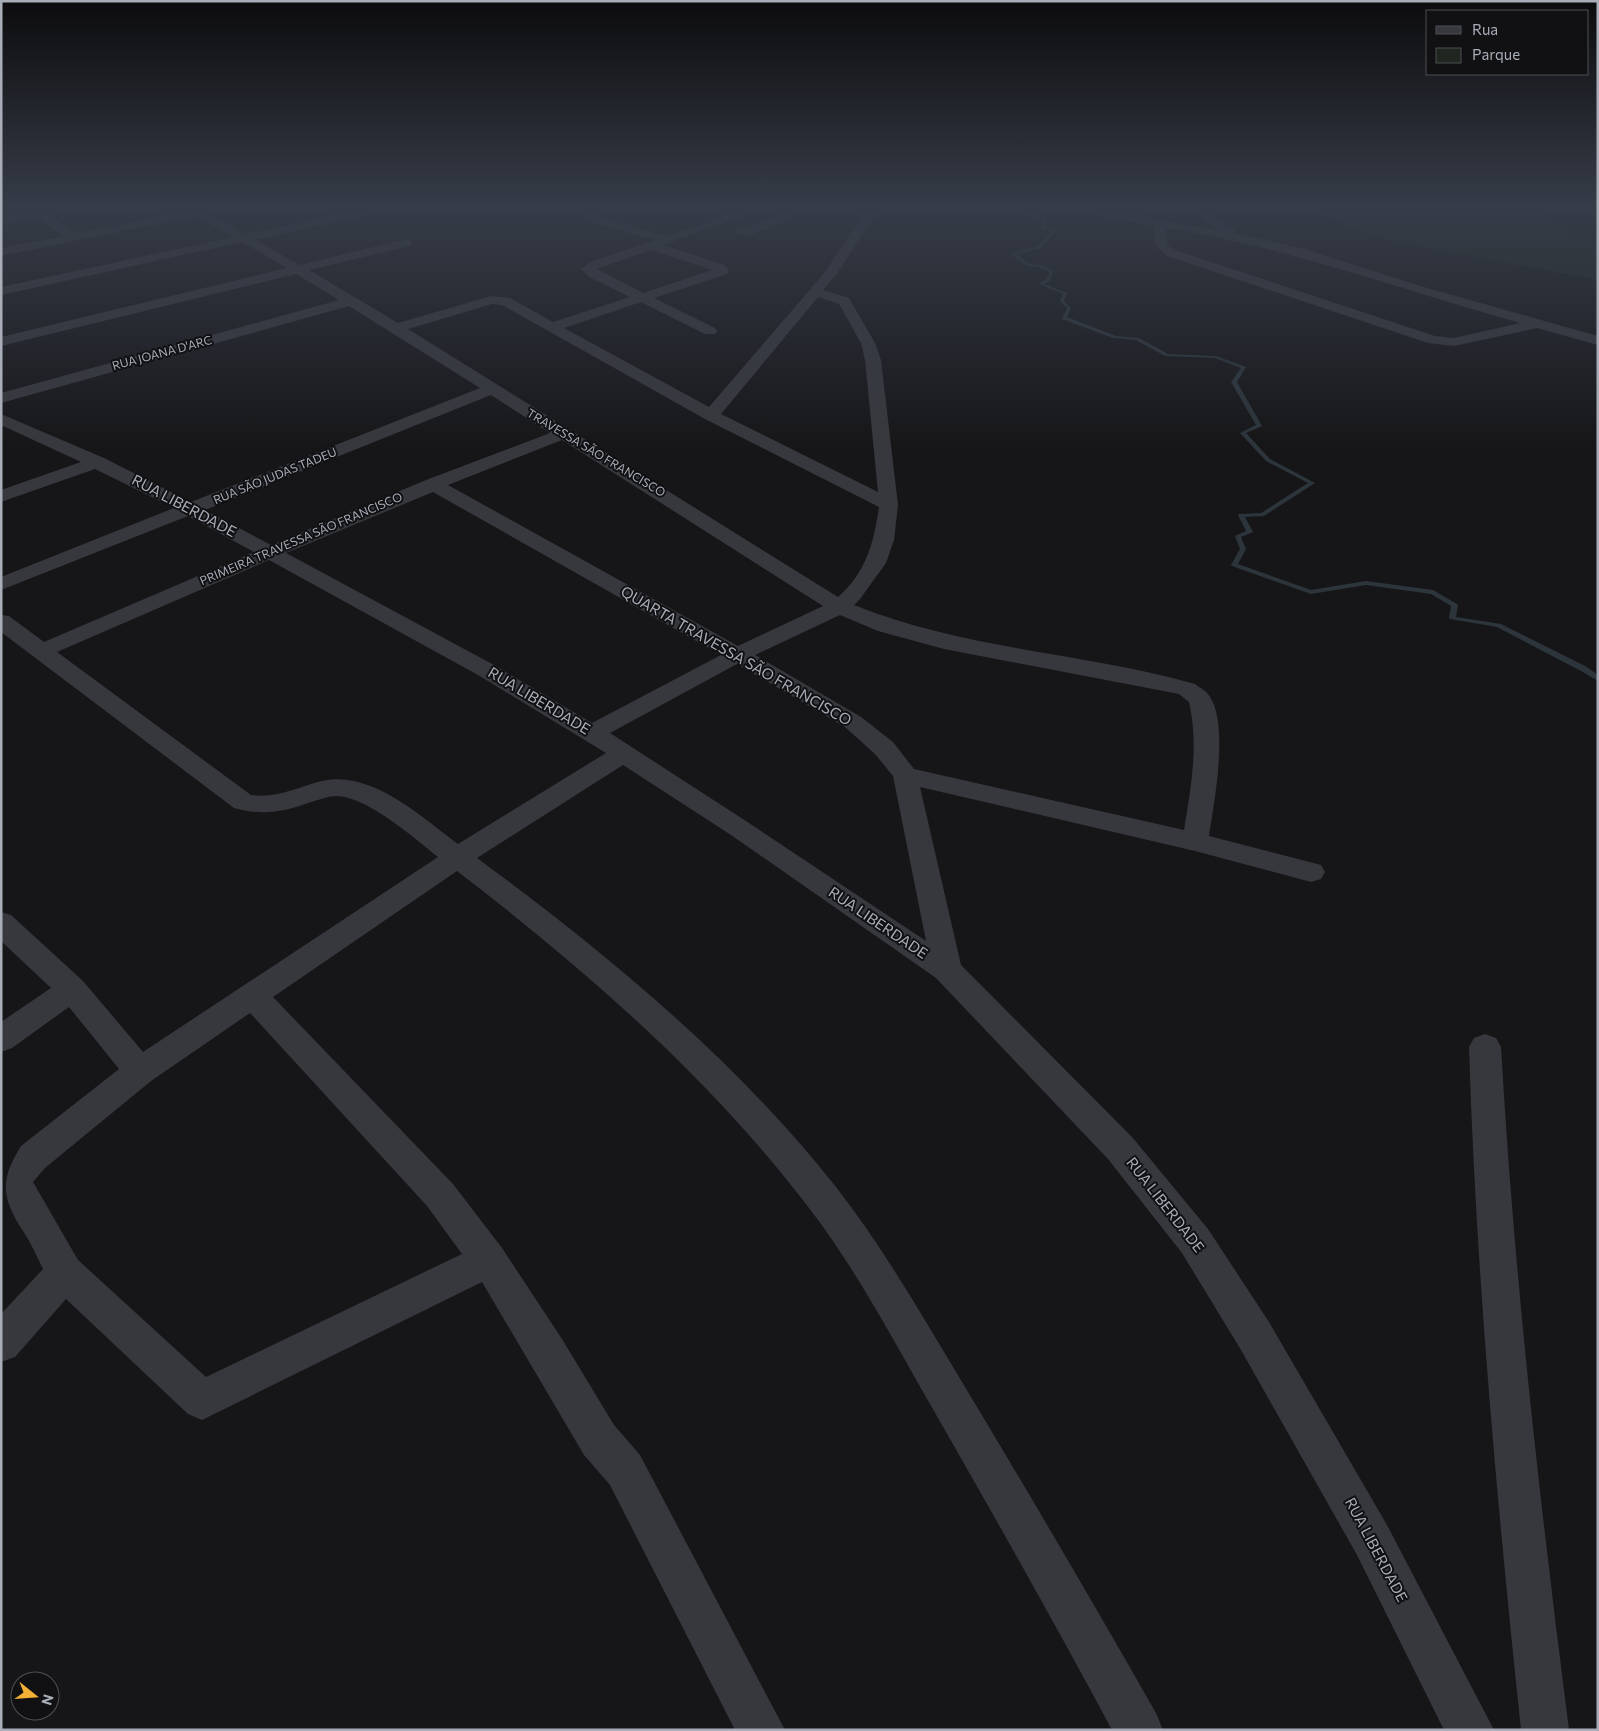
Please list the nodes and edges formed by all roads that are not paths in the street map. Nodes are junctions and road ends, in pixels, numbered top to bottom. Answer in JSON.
{"nodes":[{"id":1,"x":16,"y":287,"type":"edge"},
{"id":2,"x":226,"y":287,"type":"edge"},
{"id":3,"x":327,"y":287,"type":"edge"},
{"id":4,"x":621,"y":287,"type":"edge"},
{"id":5,"x":676,"y":287,"type":"edge"},
{"id":6,"x":819,"y":287,"type":"edge"},
{"id":7,"x":1273,"y":287,"type":"edge"},
{"id":8,"x":1410,"y":287,"type":"edge"},
{"id":9,"x":1,"y":290,"type":"edge"},
{"id":10,"x":815,"y":292,"type":"junction"},
{"id":11,"x":643,"y":299,"type":"junction"},
{"id":12,"x":351,"y":301,"type":"junction"},
{"id":13,"x":1538,"y":324,"type":"junction"},
{"id":14,"x":1598,"y":324,"type":"edge"},
{"id":15,"x":554,"y":326,"type":"junction"},
{"id":16,"x":396,"y":328,"type":"junction"},
{"id":17,"x":710,"y":331,"type":"dead end"},
{"id":18,"x":1568,"y":332,"type":"junction"},
{"id":19,"x":1598,"y":341,"type":"edge"},
{"id":20,"x":1,"y":342,"type":"edge"},
{"id":21,"x":492,"y":389,"type":"junction"},
{"id":22,"x":1,"y":398,"type":"edge"},
{"id":23,"x":711,"y":415,"type":"junction"},
{"id":24,"x":1,"y":419,"type":"edge"},
{"id":25,"x":562,"y":434,"type":"junction"},
{"id":26,"x":98,"y":462,"type":"junction"},
{"id":27,"x":432,"y":484,"type":"junction"},
{"id":28,"x":1,"y":496,"type":"edge"},
{"id":29,"x":889,"y":505,"type":"junction"},
{"id":30,"x":191,"y":510,"type":"junction"},
{"id":31,"x":268,"y":552,"type":"junction"},
{"id":32,"x":1,"y":584,"type":"edge"},
{"id":33,"x":840,"y":607,"type":"junction"},
{"id":34,"x":5,"y":628,"type":"edge"},
{"id":35,"x":42,"y":651,"type":"junction"},
{"id":36,"x":737,"y":655,"type":"junction"},
{"id":37,"x":592,"y":733,"type":"junction"},
{"id":38,"x":622,"y":754,"type":"junction"},
{"id":39,"x":905,"y":775,"type":"junction"},
{"id":40,"x":1195,"y":842,"type":"junction"},
{"id":41,"x":458,"y":857,"type":"junction"},
{"id":42,"x":1311,"y":872,"type":"dead end"},
{"id":43,"x":1,"y":923,"type":"edge"},
{"id":44,"x":947,"y":970,"type":"junction"},
{"id":45,"x":72,"y":989,"type":"junction"},
{"id":46,"x":252,"y":995,"type":"junction"},
{"id":47,"x":1,"y":1039,"type":"edge"},
{"id":48,"x":1485,"y":1048,"type":"dead end"},
{"id":49,"x":140,"y":1071,"type":"junction"},
{"id":50,"x":489,"y":1260,"type":"junction"},
{"id":51,"x":65,"y":1273,"type":"junction"},
{"id":52,"x":1,"y":1343,"type":"edge"},
{"id":53,"x":761,"y":1730,"type":"edge"},
{"id":54,"x":1139,"y":1730,"type":"edge"},
{"id":55,"x":1470,"y":1730,"type":"edge"},
{"id":56,"x":1545,"y":1730,"type":"edge"}],
"edges":[{"from":1,"to":9,"type":"street"},
{"from":2,"to":20,"type":"street"},
{"from":3,"to":12,"type":"street","name":"TRAVESSA SÃO FRANCISCO"},
{"from":4,"to":11,"type":"street"},
{"from":5,"to":11,"type":"street"},
{"from":6,"to":10,"type":"street"},
{"from":7,"to":13,"type":"street"},
{"from":8,"to":13,"type":"street"},
{"from":10,"to":23,"type":"street"},
{"from":10,"to":29,"type":"street"},
{"from":11,"to":15,"type":"street"},
{"from":11,"to":17,"type":"street"},
{"from":12,"to":16,"type":"street","name":"TRAVESSA SÃO FRANCISCO"},
{"from":12,"to":22,"type":"street","name":"RUA JOANA D'ARC"},
{"from":13,"to":18,"type":"street"},
{"from":14,"to":18,"type":"street"},
{"from":15,"to":16,"type":"street"},
{"from":15,"to":23,"type":"street"},
{"from":16,"to":21,"type":"street","name":"TRAVESSA SÃO FRANCISCO"},
{"from":18,"to":19,"type":"street"},
{"from":21,"to":25,"type":"street","name":"TRAVESSA SÃO FRANCISCO"},
{"from":21,"to":30,"type":"street","name":"RUA SÃO JUDAS TADEU"},
{"from":23,"to":29,"type":"street"},
{"from":24,"to":26,"type":"street","name":"RUA LIBERDADE"},
{"from":25,"to":27,"type":"street","name":"PRIMEIRA TRAVESSA SÃO FRANCISCO"},
{"from":25,"to":33,"type":"street","name":"TRAVESSA SÃO FRANCISCO"},
{"from":26,"to":28,"type":"street"},
{"from":26,"to":30,"type":"street","name":"RUA LIBERDADE"},
{"from":27,"to":31,"type":"street","name":"PRIMEIRA TRAVESSA SÃO FRANCISCO"},
{"from":27,"to":36,"type":"street","name":"QUARTA TRAVESSA SÃO FRANCISCO"},
{"from":29,"to":33,"type":"street"},
{"from":30,"to":31,"type":"street","name":"RUA LIBERDADE"},
{"from":30,"to":32,"type":"street","name":"RUA SÃO JUDAS TADEU"},
{"from":31,"to":35,"type":"street","name":"PRIMEIRA TRAVESSA SÃO FRANCISCO"},
{"from":31,"to":37,"type":"street","name":"RUA LIBERDADE"},
{"from":33,"to":36,"type":"street"},
{"from":33,"to":40,"type":"street","name":"TRAVESSA SÃO FRANCISCO"},
{"from":34,"to":35,"type":"street"},
{"from":35,"to":41,"type":"street"},
{"from":36,"to":37,"type":"street"},
{"from":36,"to":39,"type":"street","name":"QUARTA TRAVESSA SÃO FRANCISCO"},
{"from":37,"to":38,"type":"street","name":"RUA LIBERDADE"},
{"from":38,"to":41,"type":"street"},
{"from":38,"to":44,"type":"street","name":"RUA LIBERDADE"},
{"from":39,"to":40,"type":"street"},
{"from":39,"to":44,"type":"street","name":"QUARTA TRAVESSA SÃO FRANCISCO"},
{"from":40,"to":42,"type":"street"},
{"from":41,"to":46,"type":"street"},
{"from":41,"to":54,"type":"street"},
{"from":43,"to":45,"type":"street"},
{"from":44,"to":55,"type":"street","name":"RUA LIBERDADE"},
{"from":45,"to":47,"type":"street"},
{"from":45,"to":49,"type":"street"},
{"from":46,"to":49,"type":"street"},
{"from":46,"to":50,"type":"street"},
{"from":48,"to":56,"type":"street"},
{"from":49,"to":51,"type":"street"},
{"from":50,"to":51,"type":"street"},
{"from":50,"to":53,"type":"street"},
{"from":51,"to":52,"type":"street"}]}
